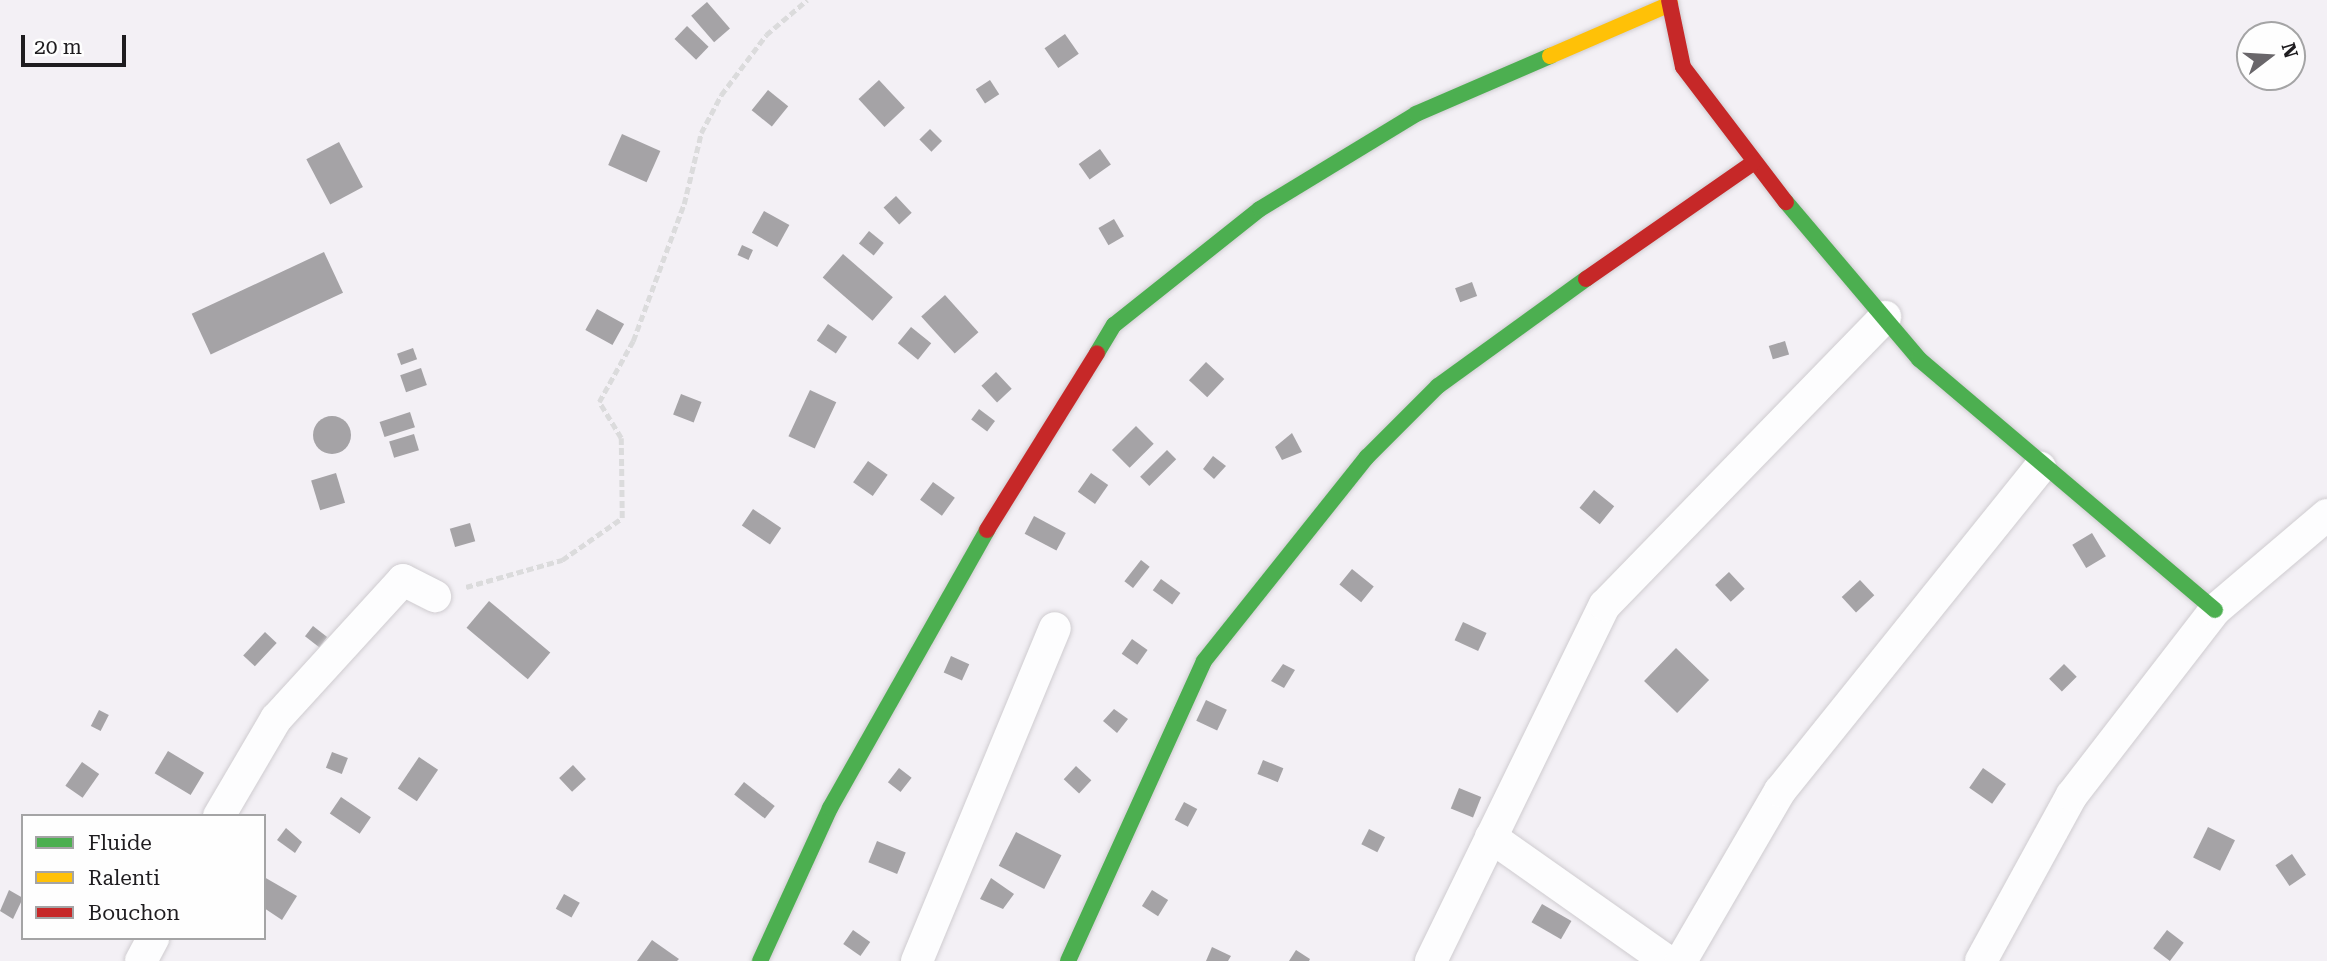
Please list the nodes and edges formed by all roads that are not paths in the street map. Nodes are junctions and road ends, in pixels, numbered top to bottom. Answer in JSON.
{"nodes":[{"id":1,"x":1670,"y":2,"type":"edge"},
{"id":2,"x":1753,"y":163,"type":"junction"},
{"id":3,"x":1885,"y":317,"type":"junction"},
{"id":4,"x":2040,"y":468,"type":"junction"},
{"id":5,"x":2327,"y":515,"type":"edge"},
{"id":6,"x":435,"y":596,"type":"road end"},
{"id":7,"x":2216,"y":610,"type":"junction"},
{"id":8,"x":1055,"y":628,"type":"dead end"},
{"id":9,"x":220,"y":814,"type":"edge"},
{"id":10,"x":1491,"y":837,"type":"junction"},
{"id":11,"x":152,"y":940,"type":"edge"},
{"id":12,"x":141,"y":961,"type":"edge"},
{"id":13,"x":760,"y":961,"type":"edge"},
{"id":14,"x":916,"y":961,"type":"edge"},
{"id":15,"x":1068,"y":961,"type":"edge"},
{"id":16,"x":1431,"y":961,"type":"edge"},
{"id":17,"x":1667,"y":961,"type":"edge"},
{"id":18,"x":1681,"y":961,"type":"edge"},
{"id":19,"x":1981,"y":961,"type":"edge"}],
"edges":[{"from":1,"to":2,"type":"street"},
{"from":1,"to":13,"type":"street"},
{"from":2,"to":3,"type":"street"},
{"from":2,"to":15,"type":"street"},
{"from":3,"to":4,"type":"street"},
{"from":3,"to":10,"type":"street"},
{"from":4,"to":7,"type":"street"},
{"from":4,"to":18,"type":"street"},
{"from":5,"to":7,"type":"street"},
{"from":6,"to":9,"type":"street"},
{"from":7,"to":19,"type":"street"},
{"from":8,"to":14,"type":"street"},
{"from":10,"to":16,"type":"street"},
{"from":10,"to":17,"type":"street"},
{"from":11,"to":12,"type":"street"}]}
